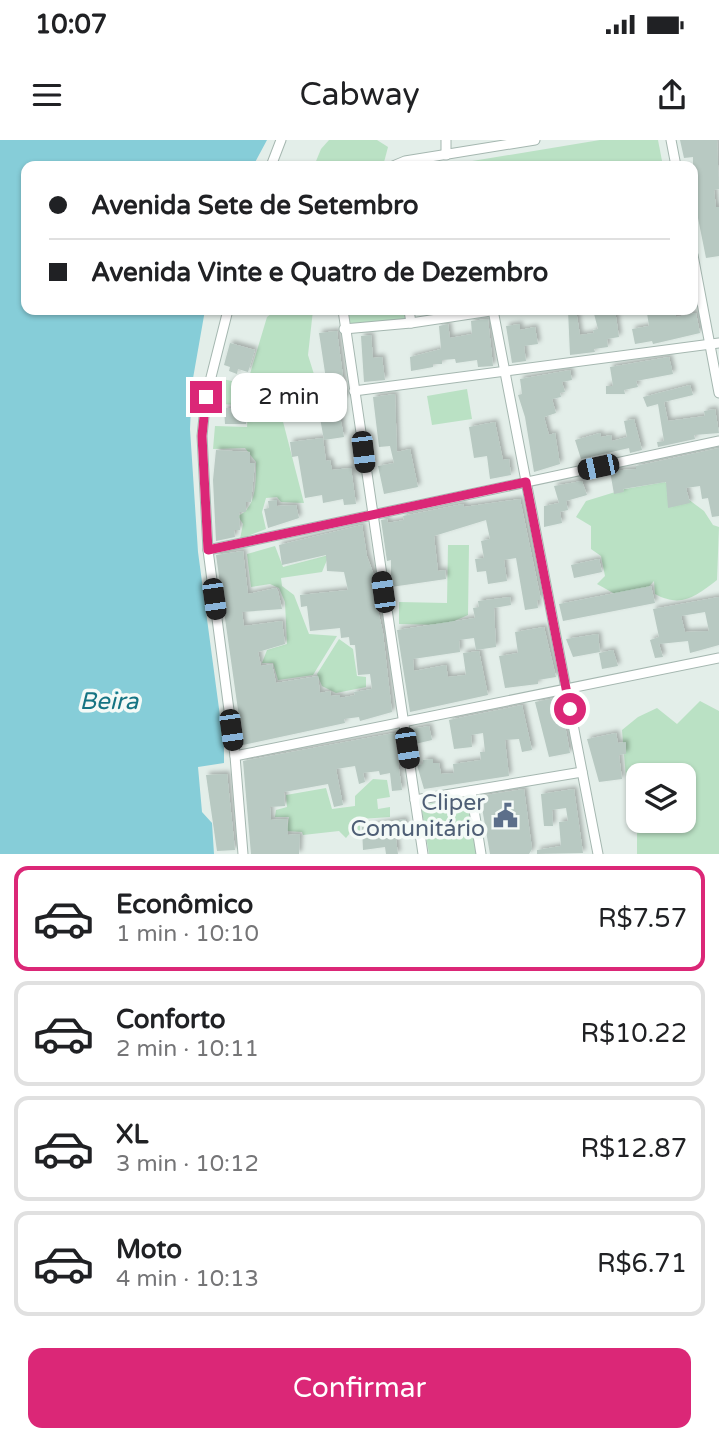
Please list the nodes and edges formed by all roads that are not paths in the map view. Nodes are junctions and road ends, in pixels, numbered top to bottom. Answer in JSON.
{"nodes":[{"id":1,"x":281,"y":140,"type":"edge"},
{"id":2,"x":446,"y":140,"type":"edge"},
{"id":3,"x":535,"y":140,"type":"edge"},
{"id":4,"x":671,"y":140,"type":"edge"},
{"id":5,"x":446,"y":155,"type":"junction"},
{"id":6,"x":273,"y":161,"type":"edge"},
{"id":7,"x":405,"y":161,"type":"edge"},
{"id":8,"x":675,"y":161,"type":"edge"},
{"id":9,"x":698,"y":286,"type":"edge"},
{"id":10,"x":227,"y":315,"type":"edge"},
{"id":11,"x":343,"y":315,"type":"edge"},
{"id":12,"x":410,"y":315,"type":"edge"},
{"id":13,"x":463,"y":315,"type":"edge"},
{"id":14,"x":496,"y":315,"type":"edge"},
{"id":15,"x":411,"y":323,"type":"junction"},
{"id":16,"x":344,"y":329,"type":"junction"},
{"id":17,"x":714,"y":344,"type":"edge"},
{"id":18,"x":506,"y":372,"type":"junction"},
{"id":19,"x":354,"y":391,"type":"junction"},
{"id":20,"x":719,"y":393,"type":"edge"},
{"id":21,"x":719,"y":442,"type":"edge"},
{"id":22,"x":526,"y":482,"type":"junction"},
{"id":23,"x":371,"y":514,"type":"junction"},
{"id":24,"x":208,"y":550,"type":"junction"},
{"id":25,"x":719,"y":657,"type":"edge"},
{"id":26,"x":566,"y":689,"type":"junction"},
{"id":27,"x":403,"y":722,"type":"junction"},
{"id":28,"x":235,"y":756,"type":"junction"},
{"id":29,"x":582,"y":772,"type":"junction"},
{"id":30,"x":471,"y":791,"type":"junction"},
{"id":31,"x":415,"y":800,"type":"junction"},
{"id":32,"x":243,"y":854,"type":"edge"},
{"id":33,"x":423,"y":854,"type":"edge"},
{"id":34,"x":481,"y":854,"type":"edge"},
{"id":35,"x":598,"y":854,"type":"edge"}],
"edges":[{"from":1,"to":6,"type":"street"},
{"from":2,"to":5,"type":"street"},
{"from":3,"to":5,"type":"street"},
{"from":4,"to":8,"type":"street"},
{"from":5,"to":7,"type":"street"},
{"from":9,"to":17,"type":"street"},
{"from":10,"to":24,"type":"street"},
{"from":11,"to":16,"type":"street"},
{"from":12,"to":15,"type":"street"},
{"from":13,"to":15,"type":"street"},
{"from":14,"to":18,"type":"street"},
{"from":15,"to":16,"type":"street"},
{"from":16,"to":19,"type":"street"},
{"from":17,"to":18,"type":"street"},
{"from":17,"to":20,"type":"street"},
{"from":18,"to":19,"type":"street"},
{"from":18,"to":22,"type":"street"},
{"from":19,"to":23,"type":"street"},
{"from":21,"to":22,"type":"street"},
{"from":22,"to":23,"type":"street"},
{"from":22,"to":26,"type":"street"},
{"from":23,"to":24,"type":"street"},
{"from":23,"to":27,"type":"street"},
{"from":24,"to":28,"type":"street"},
{"from":25,"to":26,"type":"street"},
{"from":26,"to":27,"type":"street"},
{"from":26,"to":29,"type":"street"},
{"from":27,"to":28,"type":"street"},
{"from":27,"to":31,"type":"street"},
{"from":28,"to":32,"type":"street"},
{"from":29,"to":30,"type":"street"},
{"from":29,"to":35,"type":"street"},
{"from":30,"to":31,"type":"street"},
{"from":30,"to":34,"type":"street"},
{"from":31,"to":33,"type":"street"}]}
